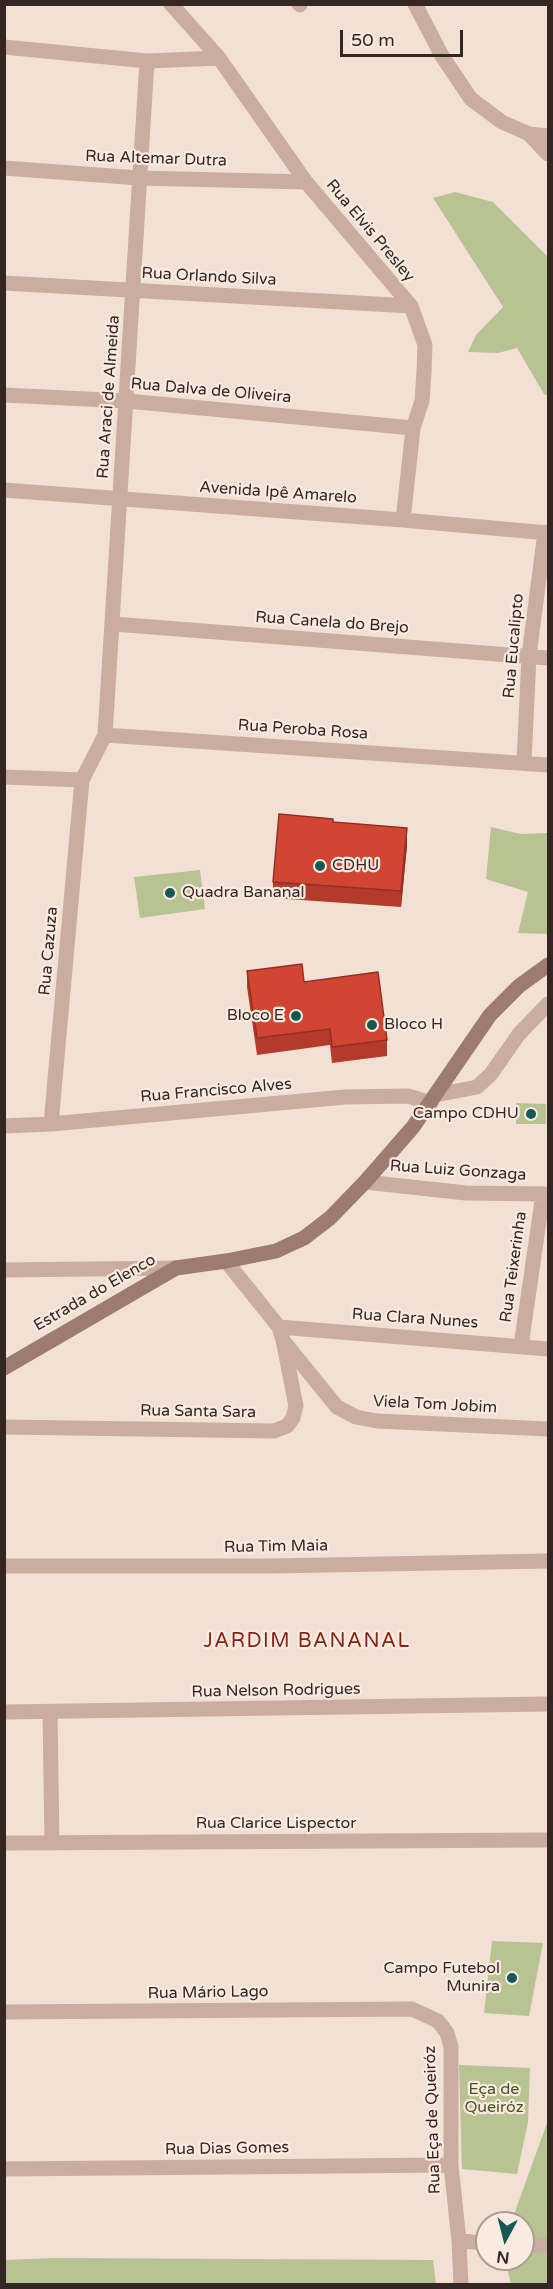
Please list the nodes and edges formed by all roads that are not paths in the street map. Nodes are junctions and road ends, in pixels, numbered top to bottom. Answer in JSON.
{"nodes":[{"id":1,"x":171,"y":4,"type":"edge"},
{"id":2,"x":415,"y":4,"type":"edge"},
{"id":3,"x":4,"y":47,"type":"edge"},
{"id":4,"x":219,"y":58,"type":"junction"},
{"id":5,"x":147,"y":60,"type":"junction"},
{"id":6,"x":529,"y":135,"type":"junction"},
{"id":7,"x":549,"y":136,"type":"edge"},
{"id":8,"x":549,"y":154,"type":"edge"},
{"id":9,"x":4,"y":168,"type":"edge"},
{"id":10,"x":139,"y":178,"type":"junction"},
{"id":11,"x":306,"y":182,"type":"junction"},
{"id":12,"x":4,"y":283,"type":"edge"},
{"id":13,"x":133,"y":291,"type":"junction"},
{"id":14,"x":411,"y":306,"type":"junction"},
{"id":15,"x":4,"y":395,"type":"edge"},
{"id":16,"x":127,"y":400,"type":"junction"},
{"id":17,"x":414,"y":428,"type":"junction"},
{"id":18,"x":4,"y":490,"type":"edge"},
{"id":19,"x":120,"y":499,"type":"junction"},
{"id":20,"x":403,"y":520,"type":"junction"},
{"id":21,"x":547,"y":533,"type":"edge"},
{"id":22,"x":114,"y":624,"type":"junction"},
{"id":23,"x":529,"y":656,"type":"junction"},
{"id":24,"x":549,"y":658,"type":"edge"},
{"id":25,"x":105,"y":735,"type":"junction"},
{"id":26,"x":524,"y":762,"type":"junction"},
{"id":27,"x":549,"y":765,"type":"edge"},
{"id":28,"x":4,"y":777,"type":"edge"},
{"id":29,"x":82,"y":780,"type":"junction"},
{"id":30,"x":549,"y":965,"type":"edge"},
{"id":31,"x":549,"y":1004,"type":"edge"},
{"id":32,"x":433,"y":1099,"type":"junction"},
{"id":33,"x":51,"y":1124,"type":"junction"},
{"id":34,"x":4,"y":1126,"type":"edge"},
{"id":35,"x":365,"y":1182,"type":"junction"},
{"id":36,"x":546,"y":1194,"type":"edge"},
{"id":37,"x":226,"y":1262,"type":"junction"},
{"id":38,"x":176,"y":1268,"type":"junction"},
{"id":39,"x":4,"y":1270,"type":"edge"},
{"id":40,"x":281,"y":1334,"type":"junction"},
{"id":41,"x":521,"y":1346,"type":"junction"},
{"id":42,"x":549,"y":1349,"type":"edge"},
{"id":43,"x":4,"y":1368,"type":"edge"},
{"id":44,"x":4,"y":1427,"type":"edge"},
{"id":45,"x":549,"y":1429,"type":"edge"},
{"id":46,"x":549,"y":1561,"type":"edge"},
{"id":47,"x":4,"y":1566,"type":"edge"},
{"id":48,"x":549,"y":1704,"type":"edge"},
{"id":49,"x":4,"y":1712,"type":"edge"},
{"id":50,"x":50,"y":1713,"type":"junction"},
{"id":51,"x":549,"y":1840,"type":"edge"},
{"id":52,"x":4,"y":1843,"type":"edge"},
{"id":53,"x":52,"y":1843,"type":"junction"},
{"id":54,"x":412,"y":2009,"type":"joint"},
{"id":55,"x":4,"y":2012,"type":"edge"},
{"id":56,"x":451,"y":2165,"type":"junction"},
{"id":57,"x":4,"y":2169,"type":"edge"},
{"id":58,"x":459,"y":2241,"type":"junction"},
{"id":59,"x":475,"y":2242,"type":"edge"},
{"id":60,"x":461,"y":2284,"type":"edge"}],
"edges":[{"from":1,"to":4,"type":"street","name":"Rua Elvis Presley"},
{"from":2,"to":6,"type":"street"},
{"from":3,"to":5,"type":"street"},
{"from":4,"to":5,"type":"street"},
{"from":4,"to":11,"type":"street","name":"Rua Elvis Presley"},
{"from":5,"to":10,"type":"street","name":"Rua Araci de Almeida"},
{"from":6,"to":7,"type":"street"},
{"from":6,"to":8,"type":"street"},
{"from":9,"to":10,"type":"street","name":"Rua Altemar Dutra"},
{"from":10,"to":11,"type":"street","name":"Rua Altemar Dutra"},
{"from":10,"to":13,"type":"street","name":"Rua Araci de Almeida"},
{"from":11,"to":14,"type":"street","name":"Rua Elvis Presley"},
{"from":12,"to":13,"type":"street","name":"Rua Orlando Silva"},
{"from":13,"to":14,"type":"street","name":"Rua Orlando Silva"},
{"from":13,"to":16,"type":"street","name":"Rua Araci de Almeida"},
{"from":14,"to":17,"type":"street","name":"Rua Elvis Presley"},
{"from":15,"to":16,"type":"street","name":"Rua Dalva de Oliveira"},
{"from":16,"to":17,"type":"street","name":"Rua Dalva de Oliveira"},
{"from":16,"to":19,"type":"street","name":"Rua Araci de Almeida"},
{"from":17,"to":20,"type":"street","name":"Rua Elvis Presley"},
{"from":18,"to":19,"type":"street","name":"Avenida Ipê Amarelo"},
{"from":19,"to":20,"type":"street","name":"Avenida Ipê Amarelo"},
{"from":19,"to":22,"type":"street","name":"Rua Araci de Almeida"},
{"from":20,"to":21,"type":"street","name":"Avenida Ipê Amarelo"},
{"from":21,"to":23,"type":"street","name":"Rua Eucalipto"},
{"from":22,"to":23,"type":"street","name":"Rua Canela do Brejo"},
{"from":22,"to":25,"type":"street","name":"Rua Araci de Almeida"},
{"from":23,"to":24,"type":"street","name":"Rua Canela do Brejo"},
{"from":23,"to":26,"type":"street","name":"Rua Eucalipto"},
{"from":25,"to":26,"type":"street","name":"Rua Peroba Rosa"},
{"from":25,"to":29,"type":"street"},
{"from":26,"to":27,"type":"street","name":"Rua Peroba Rosa"},
{"from":28,"to":29,"type":"street"},
{"from":29,"to":33,"type":"street","name":"Rua Cazuza"},
{"from":30,"to":32,"type":"street","name":"Estrada do Elenco"},
{"from":31,"to":32,"type":"street"},
{"from":32,"to":33,"type":"street","name":"Rua Francisco Alves"},
{"from":32,"to":35,"type":"street","name":"Estrada do Elenco"},
{"from":33,"to":34,"type":"street","name":"Rua Francisco Alves"},
{"from":35,"to":36,"type":"street","name":"Rua Luiz Gonzaga"},
{"from":35,"to":37,"type":"street","name":"Estrada do Elenco"},
{"from":36,"to":41,"type":"street","name":"Rua Teixerinha"},
{"from":37,"to":38,"type":"street","name":"Estrada do Elenco"},
{"from":37,"to":40,"type":"street","name":"Viela Tom Jobim"},
{"from":38,"to":39,"type":"street"},
{"from":38,"to":43,"type":"street","name":"Estrada do Elenco"},
{"from":40,"to":41,"type":"street","name":"Rua Clara Nunes"},
{"from":40,"to":44,"type":"street","name":"Rua Santa Sara"},
{"from":40,"to":45,"type":"street","name":"Viela Tom Jobim"},
{"from":41,"to":42,"type":"street","name":"Rua Clara Nunes"},
{"from":46,"to":47,"type":"street","name":"Rua Tim Maia"},
{"from":48,"to":50,"type":"street","name":"Rua Nelson Rodrigues"},
{"from":49,"to":50,"type":"street","name":"Rua Nelson Rodrigues"},
{"from":50,"to":53,"type":"street"},
{"from":51,"to":53,"type":"street","name":"Rua Clarice Lispector"},
{"from":52,"to":53,"type":"street","name":"Rua Clarice Lispector"},
{"from":54,"to":55,"type":"street","name":"Rua Mário Lago"},
{"from":54,"to":56,"type":"street","name":"Rua Eça de Queiróz"},
{"from":56,"to":57,"type":"street","name":"Rua Dias Gomes"},
{"from":56,"to":58,"type":"street","name":"Rua Eça de Queiróz"},
{"from":58,"to":59,"type":"street"},
{"from":58,"to":60,"type":"street","name":"Rua Eça de Queiróz"}]}
